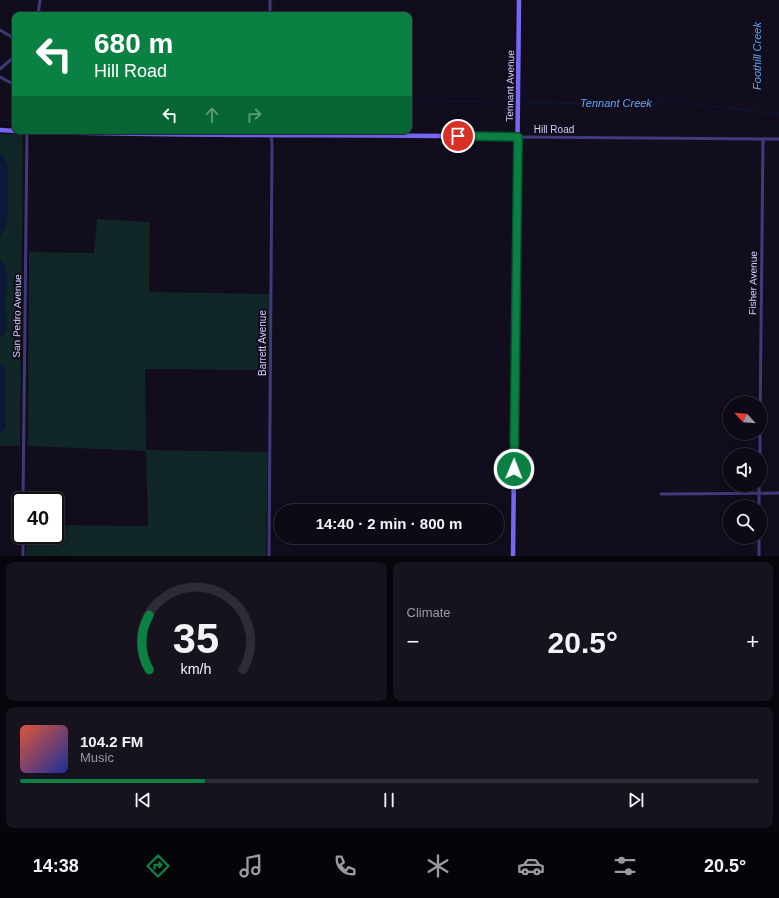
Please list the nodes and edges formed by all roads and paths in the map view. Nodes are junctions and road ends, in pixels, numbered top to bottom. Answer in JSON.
{"nodes":[{"id":1,"x":40,"y":0,"type":"edge"},
{"id":2,"x":270,"y":0,"type":"edge"},
{"id":3,"x":520,"y":0,"type":"edge"},
{"id":4,"x":38,"y":12,"type":"edge"},
{"id":5,"x":270,"y":12,"type":"edge"},
{"id":6,"x":0,"y":30,"type":"edge"},
{"id":7,"x":12,"y":37,"type":"edge"},
{"id":8,"x":12,"y":59,"type":"edge"},
{"id":9,"x":0,"y":69,"type":"edge"},
{"id":10,"x":0,"y":77,"type":"edge"},
{"id":11,"x":12,"y":83,"type":"edge"},
{"id":12,"x":0,"y":130,"type":"edge"},
{"id":13,"x":12,"y":131,"type":"edge"},
{"id":14,"x":27,"y":134,"type":"edge"},
{"id":15,"x":271,"y":134,"type":"edge"},
{"id":16,"x":334,"y":134,"type":"edge"},
{"id":17,"x":518,"y":137,"type":"junction"},
{"id":18,"x":763,"y":139,"type":"junction"},
{"id":19,"x":779,"y":139,"type":"edge"},
{"id":20,"x":760,"y":396,"type":"edge"},
{"id":21,"x":23,"y":492,"type":"edge"},
{"id":22,"x":759,"y":492,"type":"junction"},
{"id":23,"x":779,"y":493,"type":"edge"},
{"id":24,"x":661,"y":494,"type":"dead end"},
{"id":25,"x":759,"y":500,"type":"edge"},
{"id":26,"x":23,"y":544,"type":"edge"},
{"id":27,"x":759,"y":544,"type":"edge"},
{"id":28,"x":23,"y":556,"type":"edge"},
{"id":29,"x":269,"y":556,"type":"edge"},
{"id":30,"x":514,"y":556,"type":"edge"},
{"id":31,"x":759,"y":556,"type":"edge"}],
"edges":[{"from":1,"to":4,"type":"street"},
{"from":2,"to":5,"type":"street"},
{"from":3,"to":17,"type":"street","name":"Tennant Avenue"},
{"from":6,"to":7,"type":"street"},
{"from":8,"to":9,"type":"street"},
{"from":10,"to":11,"type":"street"},
{"from":12,"to":13,"type":"street","name":"Hill Road"},
{"from":14,"to":21,"type":"street","name":"San Pedro Avenue"},
{"from":15,"to":29,"type":"street","name":"Barrett Avenue"},
{"from":16,"to":17,"type":"street","name":"Hill Road"},
{"from":17,"to":18,"type":"street","name":"Hill Road"},
{"from":17,"to":30,"type":"street","name":"Tennant Avenue"},
{"from":18,"to":19,"type":"street","name":"Hill Road"},
{"from":18,"to":20,"type":"street","name":"Fisher Avenue"},
{"from":22,"to":23,"type":"street"},
{"from":22,"to":24,"type":"street"},
{"from":22,"to":25,"type":"street"},
{"from":26,"to":28,"type":"street"},
{"from":27,"to":31,"type":"street"}]}
